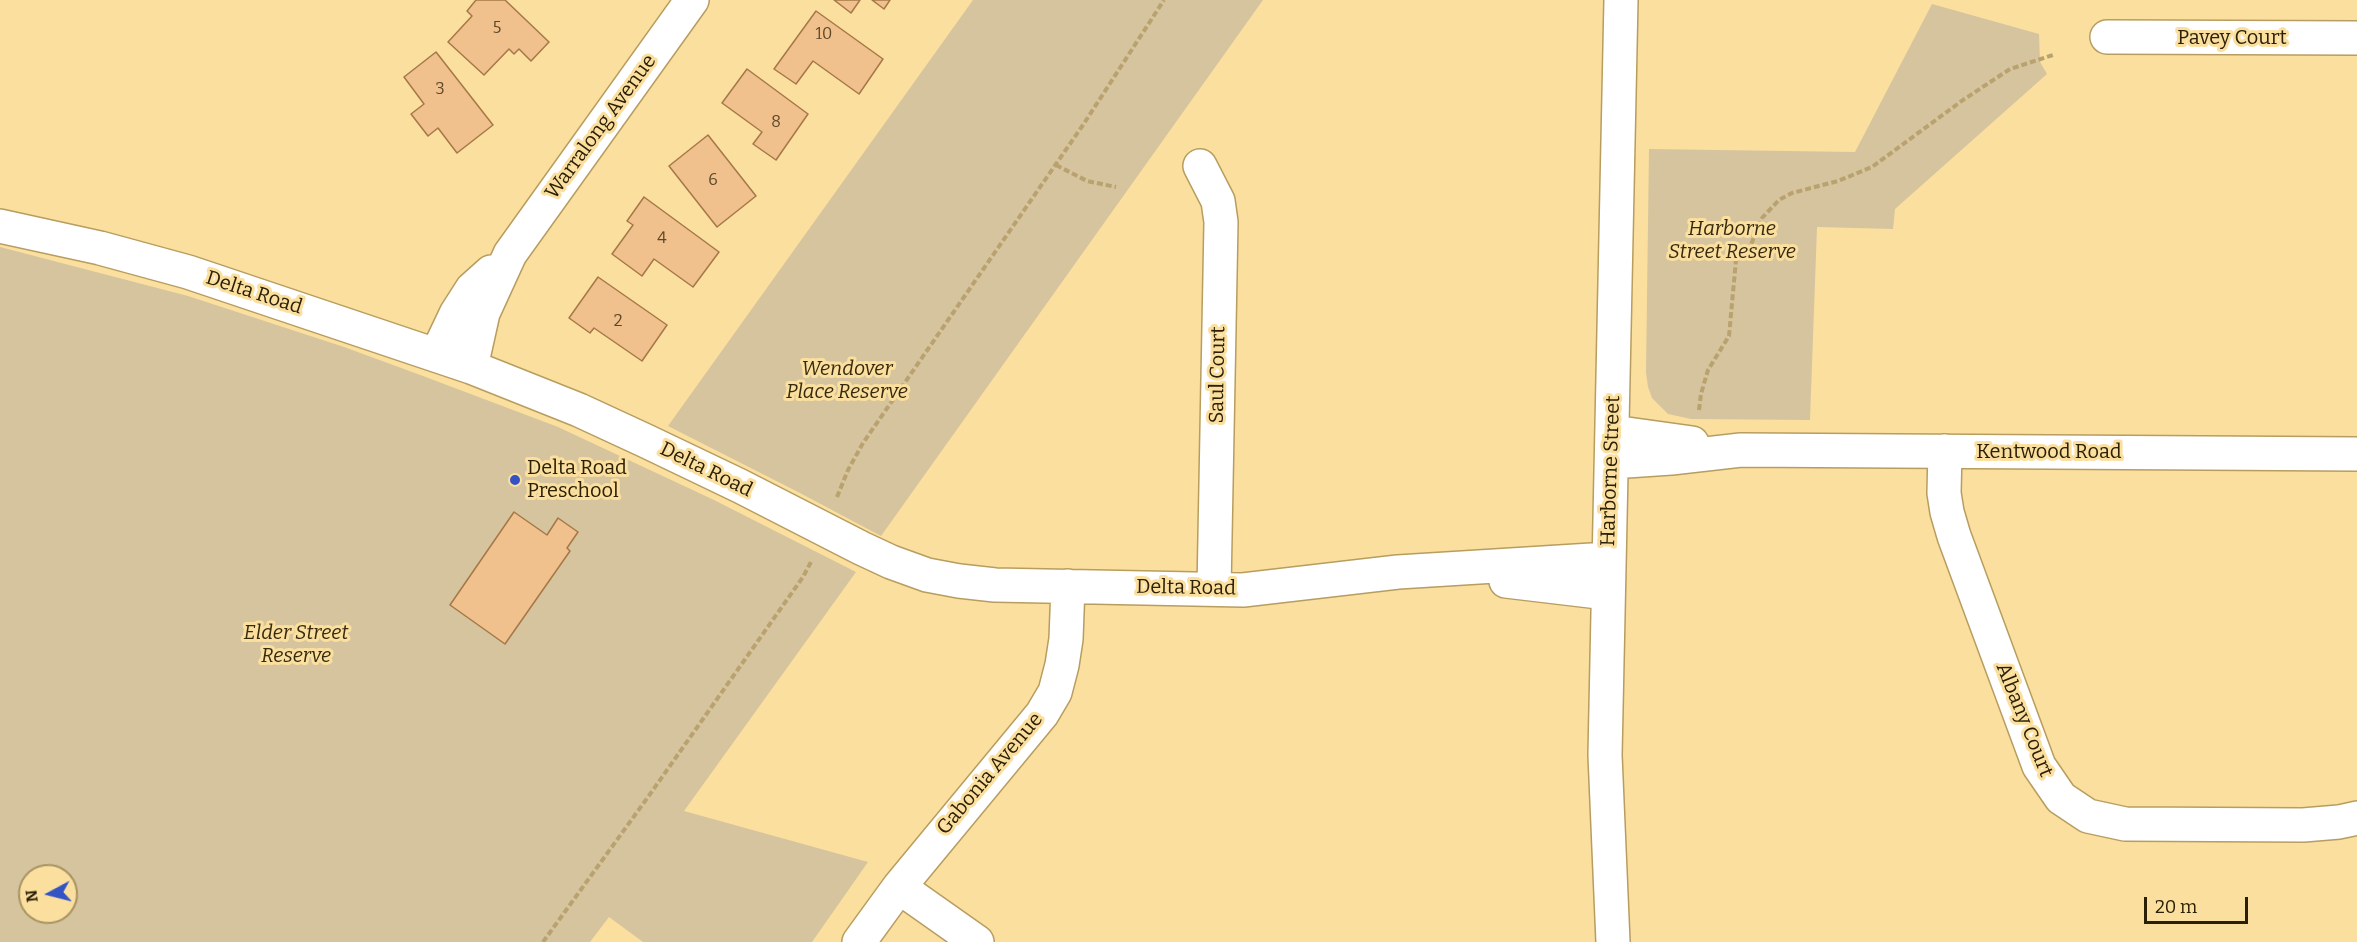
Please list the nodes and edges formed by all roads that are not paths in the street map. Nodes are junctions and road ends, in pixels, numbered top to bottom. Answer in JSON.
{"nodes":[{"id":1,"x":692,"y":0,"type":"edge"},
{"id":2,"x":1621,"y":0,"type":"edge"},
{"id":3,"x":2107,"y":37,"type":"dead end"},
{"id":4,"x":2357,"y":38,"type":"edge"},
{"id":5,"x":1200,"y":166,"type":"dead end"},
{"id":6,"x":0,"y":225,"type":"edge"},
{"id":7,"x":510,"y":254,"type":"junction"},
{"id":8,"x":437,"y":354,"type":"junction"},
{"id":9,"x":471,"y":367,"type":"junction"},
{"id":10,"x":1612,"y":447,"type":"junction"},
{"id":11,"x":1944,"y":451,"type":"junction"},
{"id":12,"x":2357,"y":454,"type":"edge"},
{"id":13,"x":1608,"y":559,"type":"junction"},
{"id":14,"x":1430,"y":571,"type":"junction"},
{"id":15,"x":1068,"y":586,"type":"junction"},
{"id":16,"x":1214,"y":589,"type":"junction"},
{"id":17,"x":1607,"y":593,"type":"junction"},
{"id":18,"x":2357,"y":818,"type":"edge"},
{"id":19,"x":898,"y":887,"type":"junction"},
{"id":20,"x":859,"y":942,"type":"edge"},
{"id":21,"x":977,"y":942,"type":"edge"},
{"id":22,"x":1613,"y":942,"type":"edge"}],
"edges":[{"from":1,"to":7,"type":"street","name":"Warralong Avenue"},
{"from":2,"to":10,"type":"street","name":"Harborne Street"},
{"from":3,"to":4,"type":"street","name":"Pavey Court"},
{"from":5,"to":16,"type":"street","name":"Saul Court"},
{"from":6,"to":8,"type":"street","name":"Delta Road"},
{"from":7,"to":8,"type":"street","name":"Warralong Avenue"},
{"from":7,"to":9,"type":"street","name":"Warralong Avenue"},
{"from":8,"to":9,"type":"street","name":"Delta Road"},
{"from":9,"to":15,"type":"street","name":"Delta Road"},
{"from":10,"to":11,"type":"street","name":"Kentwood Road"},
{"from":10,"to":13,"type":"street","name":"Harborne Street"},
{"from":11,"to":12,"type":"street","name":"Kentwood Road"},
{"from":11,"to":18,"type":"street","name":"Albany Court"},
{"from":13,"to":14,"type":"street","name":"Delta Road"},
{"from":13,"to":17,"type":"street","name":"Harborne Street"},
{"from":14,"to":16,"type":"street","name":"Delta Road"},
{"from":14,"to":17,"type":"street","name":"Delta Road"},
{"from":15,"to":16,"type":"street","name":"Delta Road"},
{"from":15,"to":19,"type":"street","name":"Gabonia Avenue"},
{"from":17,"to":22,"type":"street","name":"Harborne Street"},
{"from":19,"to":20,"type":"street","name":"Gabonia Avenue"},
{"from":19,"to":21,"type":"street"}]}
